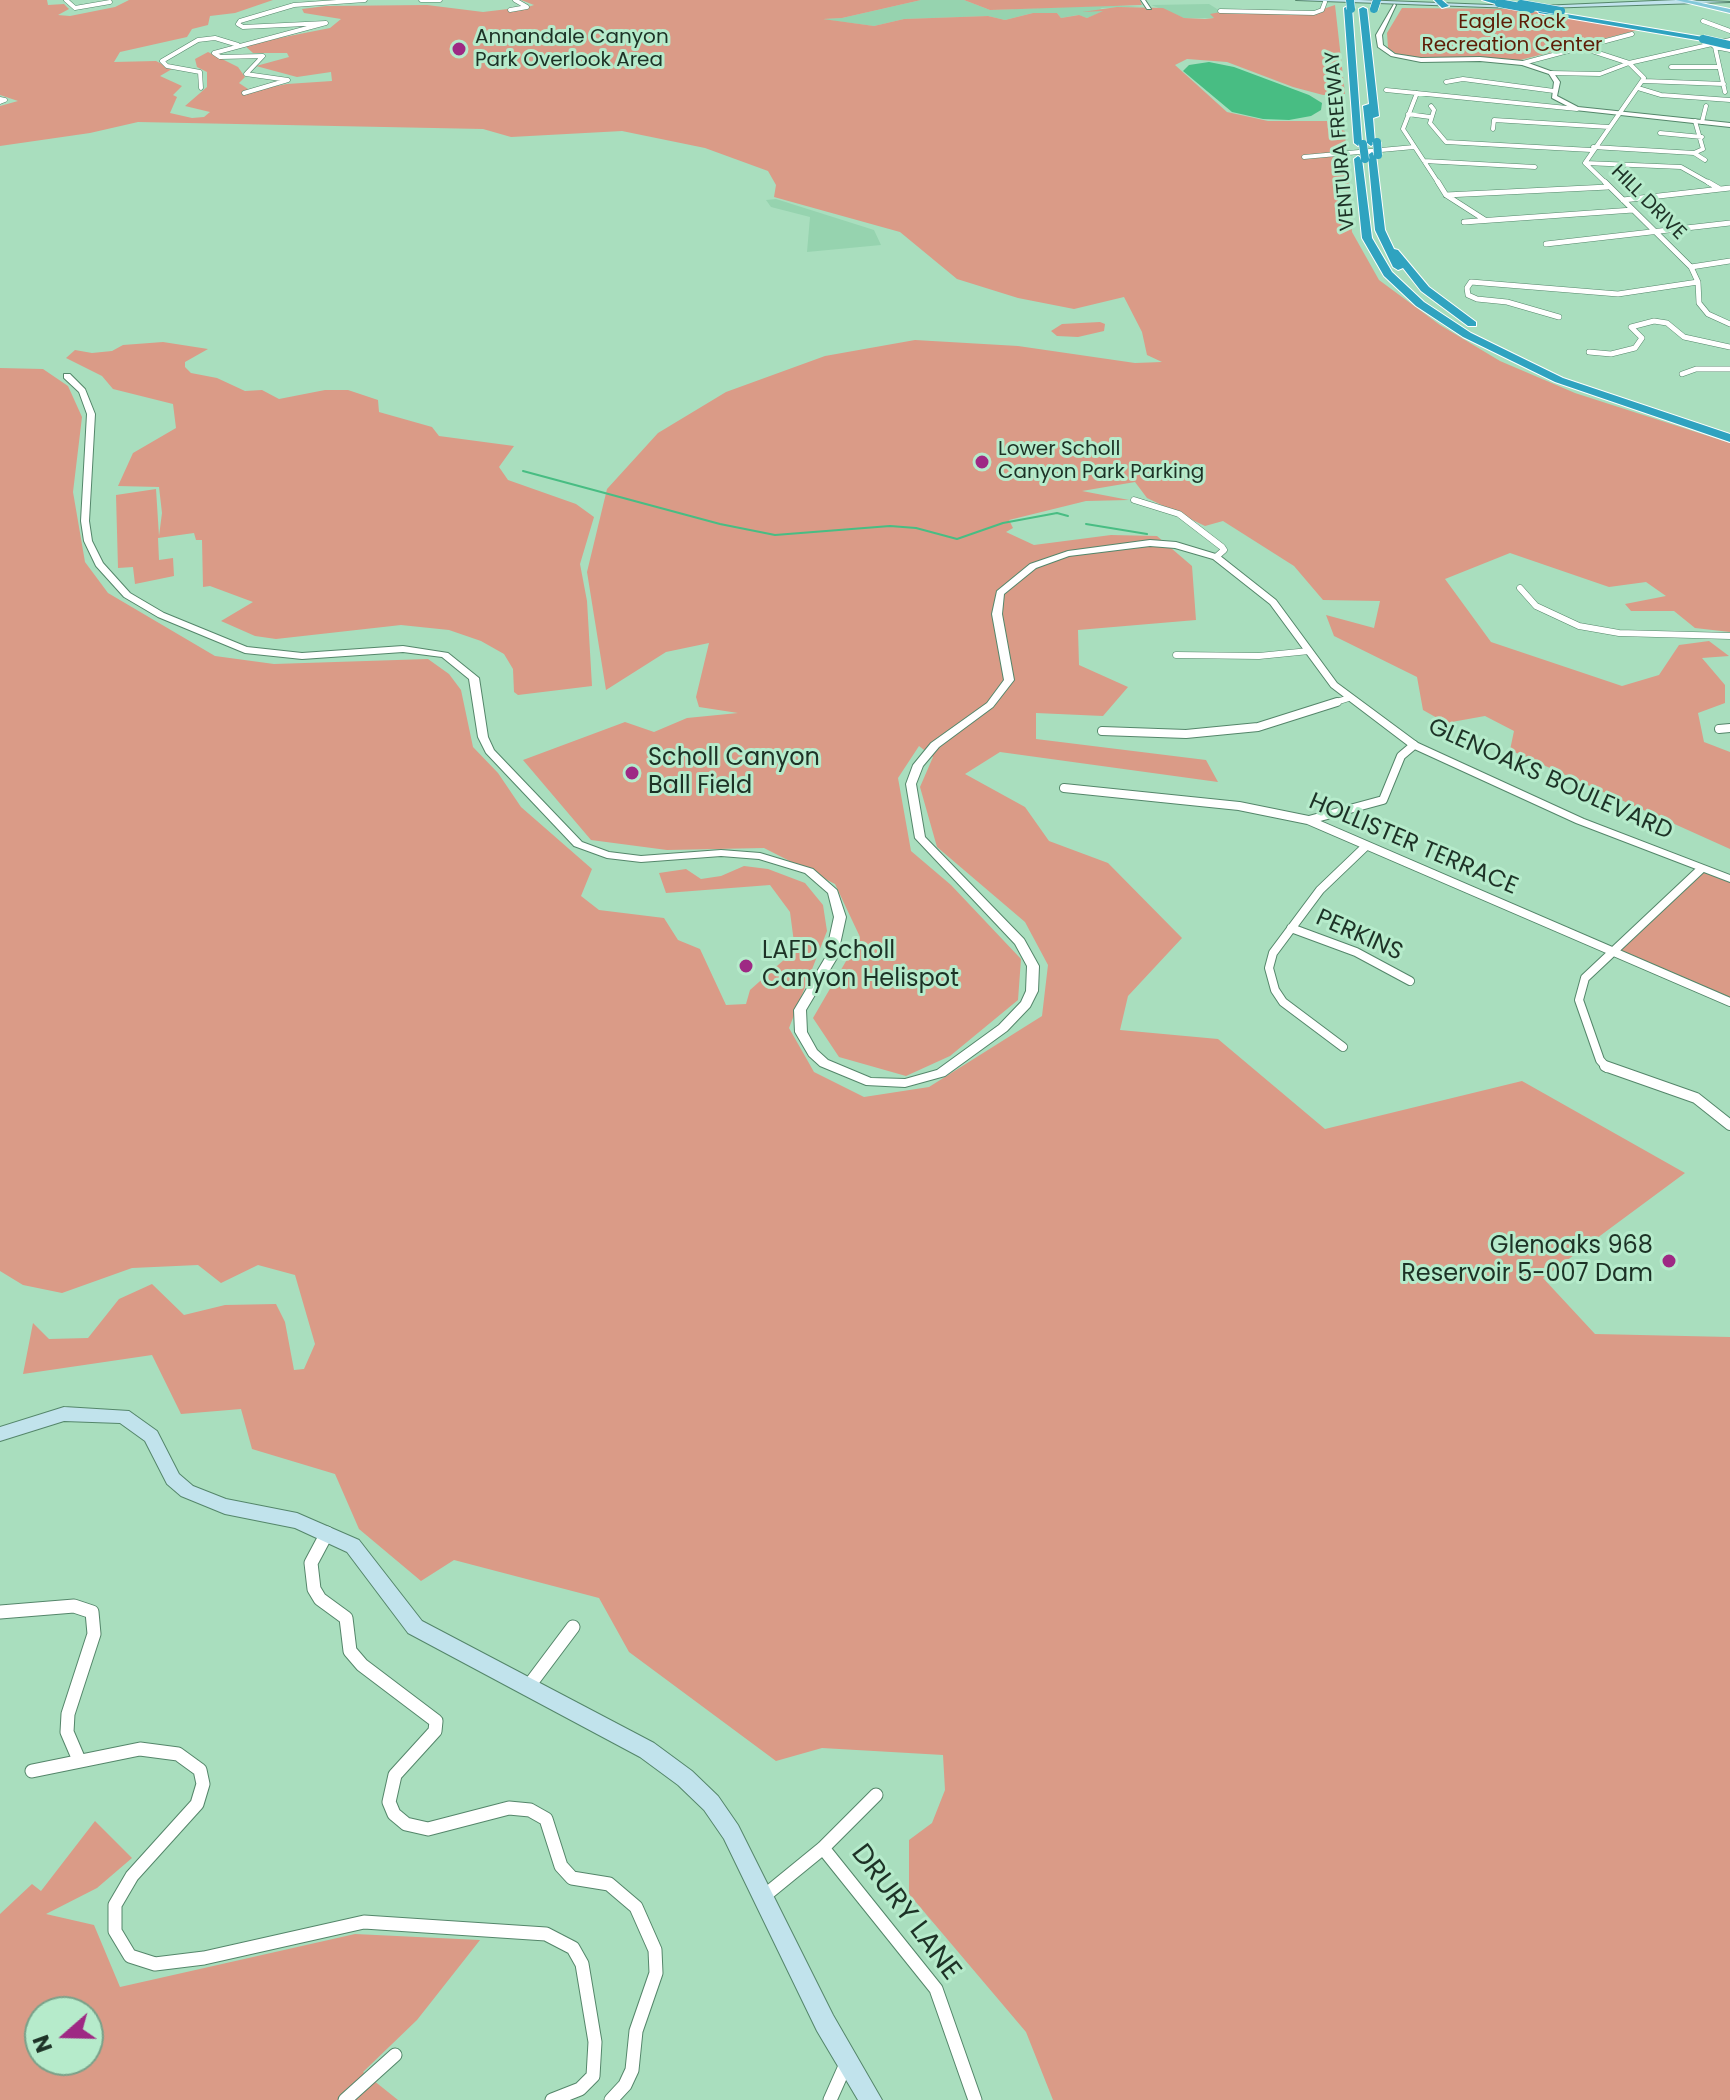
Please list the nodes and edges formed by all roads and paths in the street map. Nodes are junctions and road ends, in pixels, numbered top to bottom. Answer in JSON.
{"nodes":[{"id":1,"x":66,"y":0,"type":"edge"},
{"id":2,"x":365,"y":0,"type":"edge"},
{"id":3,"x":421,"y":0,"type":"edge"},
{"id":4,"x":440,"y":0,"type":"edge"},
{"id":5,"x":515,"y":0,"type":"edge"},
{"id":6,"x":1143,"y":0,"type":"edge"},
{"id":7,"x":1299,"y":0,"type":"edge"},
{"id":8,"x":1486,"y":0,"type":"edge"},
{"id":9,"x":1680,"y":0,"type":"edge"},
{"id":10,"x":1730,"y":0,"type":"edge"},
{"id":11,"x":1501,"y":1,"type":"edge"},
{"id":12,"x":110,"y":2,"type":"edge"},
{"id":13,"x":1325,"y":2,"type":"edge"},
{"id":14,"x":1442,"y":2,"type":"edge"},
{"id":15,"x":1352,"y":4,"type":"edge"},
{"id":16,"x":1376,"y":4,"type":"edge"},
{"id":17,"x":1394,"y":5,"type":"junction"},
{"id":18,"x":1149,"y":8,"type":"dead end"},
{"id":19,"x":510,"y":10,"type":"dead end"},
{"id":20,"x":1220,"y":11,"type":"dead end"},
{"id":21,"x":1730,"y":11,"type":"edge"},
{"id":22,"x":1703,"y":21,"type":"dead end"},
{"id":23,"x":1365,"y":30,"type":"junction"},
{"id":24,"x":1730,"y":31,"type":"edge"},
{"id":25,"x":1632,"y":34,"type":"dead end"},
{"id":26,"x":224,"y":36,"type":"dead end"},
{"id":27,"x":1710,"y":42,"type":"junction"},
{"id":28,"x":240,"y":44,"type":"junction"},
{"id":29,"x":1730,"y":44,"type":"edge"},
{"id":30,"x":1583,"y":48,"type":"junction"},
{"id":31,"x":1523,"y":63,"type":"junction"},
{"id":32,"x":1629,"y":63,"type":"junction"},
{"id":33,"x":1671,"y":67,"type":"dead end"},
{"id":34,"x":1719,"y":67,"type":"junction"},
{"id":35,"x":1551,"y":73,"type":"junction"},
{"id":36,"x":1644,"y":81,"type":"junction"},
{"id":37,"x":1446,"y":82,"type":"dead end"},
{"id":38,"x":1724,"y":84,"type":"junction"},
{"id":39,"x":201,"y":88,"type":"dead end"},
{"id":40,"x":1638,"y":88,"type":"junction"},
{"id":41,"x":1386,"y":90,"type":"dead end"},
{"id":42,"x":1554,"y":91,"type":"junction"},
{"id":43,"x":1725,"y":92,"type":"dead end"},
{"id":44,"x":244,"y":93,"type":"dead end"},
{"id":45,"x":1417,"y":93,"type":"junction"},
{"id":46,"x":1730,"y":100,"type":"edge"},
{"id":47,"x":1431,"y":106,"type":"dead end"},
{"id":48,"x":1706,"y":106,"type":"dead end"},
{"id":49,"x":1577,"y":109,"type":"junction"},
{"id":50,"x":1408,"y":114,"type":"junction"},
{"id":51,"x":1618,"y":114,"type":"junction"},
{"id":52,"x":1365,"y":115,"type":"junction"},
{"id":53,"x":1430,"y":117,"type":"junction"},
{"id":54,"x":1699,"y":122,"type":"junction"},
{"id":55,"x":1730,"y":125,"type":"edge"},
{"id":56,"x":1609,"y":127,"type":"junction"},
{"id":57,"x":1366,"y":129,"type":"junction"},
{"id":58,"x":1493,"y":129,"type":"dead end"},
{"id":59,"x":1660,"y":133,"type":"dead end"},
{"id":60,"x":1702,"y":137,"type":"junction"},
{"id":61,"x":1414,"y":147,"type":"junction"},
{"id":62,"x":1592,"y":148,"type":"junction"},
{"id":63,"x":1368,"y":150,"type":"junction"},
{"id":64,"x":1694,"y":153,"type":"junction"},
{"id":65,"x":1304,"y":157,"type":"dead end"},
{"id":66,"x":1705,"y":160,"type":"dead end"},
{"id":67,"x":1424,"y":161,"type":"junction"},
{"id":68,"x":1585,"y":163,"type":"junction"},
{"id":69,"x":1535,"y":167,"type":"dead end"},
{"id":70,"x":1608,"y":187,"type":"junction"},
{"id":71,"x":1730,"y":188,"type":"edge"},
{"id":72,"x":1720,"y":189,"type":"junction"},
{"id":73,"x":1446,"y":195,"type":"junction"},
{"id":74,"x":1623,"y":200,"type":"junction"},
{"id":75,"x":1633,"y":210,"type":"junction"},
{"id":76,"x":1485,"y":220,"type":"junction"},
{"id":77,"x":1464,"y":222,"type":"dead end"},
{"id":78,"x":1730,"y":223,"type":"edge"},
{"id":79,"x":1654,"y":234,"type":"junction"},
{"id":80,"x":1546,"y":244,"type":"dead end"},
{"id":81,"x":1730,"y":261,"type":"edge"},
{"id":82,"x":1691,"y":267,"type":"junction"},
{"id":83,"x":1698,"y":282,"type":"junction"},
{"id":84,"x":1559,"y":317,"type":"dead end"},
{"id":85,"x":1730,"y":324,"type":"edge"},
{"id":86,"x":1730,"y":347,"type":"edge"},
{"id":87,"x":1589,"y":352,"type":"dead end"},
{"id":88,"x":1730,"y":369,"type":"edge"},
{"id":89,"x":1682,"y":374,"type":"dead end"},
{"id":90,"x":67,"y":376,"type":"dead end"},
{"id":91,"x":1730,"y":430,"type":"edge"},
{"id":92,"x":1730,"y":438,"type":"edge"},
{"id":93,"x":1134,"y":500,"type":"dead end"},
{"id":94,"x":1216,"y":557,"type":"junction"},
{"id":95,"x":1520,"y":588,"type":"dead end"},
{"id":96,"x":1730,"y":636,"type":"edge"},
{"id":97,"x":1309,"y":651,"type":"junction"},
{"id":98,"x":1176,"y":655,"type":"dead end"},
{"id":99,"x":1349,"y":698,"type":"junction"},
{"id":100,"x":1730,"y":728,"type":"edge"},
{"id":101,"x":1719,"y":729,"type":"dead end"},
{"id":102,"x":1102,"y":731,"type":"dead end"},
{"id":103,"x":1414,"y":745,"type":"junction"},
{"id":104,"x":1064,"y":788,"type":"dead end"},
{"id":105,"x":1308,"y":820,"type":"junction"},
{"id":106,"x":1366,"y":846,"type":"junction"},
{"id":107,"x":1701,"y":869,"type":"junction"},
{"id":108,"x":1730,"y":879,"type":"edge"},
{"id":109,"x":1291,"y":928,"type":"junction"},
{"id":110,"x":1611,"y":952,"type":"junction"},
{"id":111,"x":1410,"y":981,"type":"dead end"},
{"id":112,"x":1729,"y":1000,"type":"edge"},
{"id":113,"x":1343,"y":1047,"type":"dead end"},
{"id":114,"x":1730,"y":1125,"type":"edge"},
{"id":115,"x":0,"y":1434,"type":"edge"},
{"id":116,"x":327,"y":1533,"type":"junction"},
{"id":117,"x":0,"y":1612,"type":"edge"},
{"id":118,"x":573,"y":1627,"type":"dead end"},
{"id":119,"x":528,"y":1687,"type":"junction"},
{"id":120,"x":79,"y":1760,"type":"junction"},
{"id":121,"x":32,"y":1771,"type":"dead end"},
{"id":122,"x":876,"y":1795,"type":"dead end"},
{"id":123,"x":823,"y":1848,"type":"junction"},
{"id":124,"x":763,"y":1897,"type":"junction"},
{"id":125,"x":395,"y":2055,"type":"dead end"},
{"id":126,"x":846,"y":2064,"type":"junction"},
{"id":127,"x":345,"y":2100,"type":"edge"},
{"id":128,"x":553,"y":2100,"type":"edge"},
{"id":129,"x":611,"y":2100,"type":"edge"},
{"id":130,"x":830,"y":2100,"type":"edge"},
{"id":131,"x":871,"y":2100,"type":"edge"},
{"id":132,"x":975,"y":2100,"type":"edge"}],
"edges":[{"from":1,"to":12,"type":"street"},
{"from":2,"to":28,"type":"street"},
{"from":3,"to":4,"type":"street"},
{"from":5,"to":19,"type":"street"},
{"from":6,"to":18,"type":"street"},
{"from":7,"to":13,"type":"main road"},
{"from":8,"to":11,"type":"highway"},
{"from":9,"to":10,"type":"main road"},
{"from":9,"to":14,"type":"main road"},
{"from":9,"to":21,"type":"main road"},
{"from":11,"to":27,"type":"highway","bridge":true},
{"from":11,"to":27,"type":"highway","bridge":true},
{"from":13,"to":17,"type":"main road"},
{"from":13,"to":20,"type":"street"},
{"from":14,"to":17,"type":"main road"},
{"from":15,"to":23,"type":"highway","name":"VENTURA FREEWAY"},
{"from":15,"to":52,"type":"highway"},
{"from":15,"to":52,"type":"highway","name":"VENTURA FREEWAY"},
{"from":16,"to":23,"type":"highway"},
{"from":17,"to":31,"type":"street"},
{"from":22,"to":24,"type":"street"},
{"from":23,"to":52,"type":"highway","name":"VENTURA FREEWAY"},
{"from":25,"to":30,"type":"street"},
{"from":26,"to":28,"type":"street"},
{"from":27,"to":29,"type":"highway","bridge":true},
{"from":27,"to":29,"type":"street"},
{"from":27,"to":32,"type":"street"},
{"from":27,"to":34,"type":"street"},
{"from":28,"to":39,"type":"street"},
{"from":28,"to":44,"type":"street"},
{"from":30,"to":31,"type":"street"},
{"from":30,"to":32,"type":"street"},
{"from":31,"to":35,"type":"street"},
{"from":32,"to":35,"type":"street"},
{"from":32,"to":36,"type":"street"},
{"from":33,"to":34,"type":"street"},
{"from":34,"to":38,"type":"street"},
{"from":35,"to":42,"type":"street"},
{"from":36,"to":38,"type":"street"},
{"from":36,"to":40,"type":"street","name":"HILL DRIVE"},
{"from":37,"to":42,"type":"street"},
{"from":38,"to":43,"type":"street"},
{"from":40,"to":46,"type":"street"},
{"from":40,"to":51,"type":"street","name":"HILL DRIVE"},
{"from":41,"to":45,"type":"street"},
{"from":42,"to":49,"type":"street"},
{"from":45,"to":49,"type":"street"},
{"from":45,"to":50,"type":"street"},
{"from":47,"to":53,"type":"street"},
{"from":48,"to":54,"type":"street"},
{"from":49,"to":51,"type":"street"},
{"from":50,"to":53,"type":"street"},
{"from":50,"to":61,"type":"street"},
{"from":51,"to":54,"type":"street"},
{"from":51,"to":56,"type":"street","name":"HILL DRIVE"},
{"from":52,"to":57,"type":"highway","name":"VENTURA FREEWAY"},
{"from":52,"to":57,"type":"highway","name":"VENTURA FREEWAY"},
{"from":53,"to":62,"type":"street"},
{"from":54,"to":55,"type":"street"},
{"from":54,"to":60,"type":"street"},
{"from":56,"to":58,"type":"street"},
{"from":56,"to":62,"type":"street","name":"HILL DRIVE"},
{"from":57,"to":63,"type":"highway","name":"VENTURA FREEWAY"},
{"from":57,"to":63,"type":"highway","name":"VENTURA FREEWAY"},
{"from":59,"to":60,"type":"street"},
{"from":60,"to":64,"type":"street"},
{"from":61,"to":65,"type":"street"},
{"from":61,"to":67,"type":"street"},
{"from":62,"to":64,"type":"street"},
{"from":62,"to":68,"type":"street","name":"HILL DRIVE"},
{"from":63,"to":91,"type":"highway"},
{"from":63,"to":92,"type":"highway","name":"VENTURA FREEWAY"},
{"from":64,"to":66,"type":"street"},
{"from":67,"to":69,"type":"street"},
{"from":67,"to":73,"type":"street"},
{"from":68,"to":70,"type":"street","name":"HILL DRIVE"},
{"from":68,"to":72,"type":"street"},
{"from":70,"to":73,"type":"street"},
{"from":70,"to":74,"type":"street","name":"HILL DRIVE"},
{"from":71,"to":72,"type":"street"},
{"from":72,"to":74,"type":"street"},
{"from":73,"to":76,"type":"street"},
{"from":74,"to":75,"type":"street","name":"HILL DRIVE"},
{"from":75,"to":76,"type":"street"},
{"from":75,"to":79,"type":"street","name":"HILL DRIVE"},
{"from":76,"to":77,"type":"street"},
{"from":78,"to":79,"type":"street"},
{"from":79,"to":80,"type":"street"},
{"from":79,"to":82,"type":"street","name":"HILL DRIVE"},
{"from":81,"to":82,"type":"street"},
{"from":82,"to":83,"type":"street","name":"HILL DRIVE"},
{"from":83,"to":84,"type":"street"},
{"from":83,"to":85,"type":"street","name":"HILL DRIVE"},
{"from":86,"to":87,"type":"street"},
{"from":88,"to":89,"type":"street"},
{"from":90,"to":94,"type":"street","name":"GLENOAKS BOULEVARD"},
{"from":93,"to":94,"type":"street"},
{"from":94,"to":97,"type":"street","name":"GLENOAKS BOULEVARD"},
{"from":95,"to":96,"type":"street"},
{"from":97,"to":98,"type":"street"},
{"from":97,"to":99,"type":"street","name":"GLENOAKS BOULEVARD"},
{"from":99,"to":102,"type":"street"},
{"from":99,"to":103,"type":"street","name":"GLENOAKS BOULEVARD"},
{"from":100,"to":101,"type":"street"},
{"from":103,"to":105,"type":"street"},
{"from":103,"to":107,"type":"street","name":"GLENOAKS BOULEVARD"},
{"from":104,"to":105,"type":"street","name":"HOLLISTER TERRACE"},
{"from":105,"to":106,"type":"street","name":"HOLLISTER TERRACE"},
{"from":106,"to":109,"type":"street"},
{"from":106,"to":110,"type":"street","name":"HOLLISTER TERRACE"},
{"from":107,"to":108,"type":"street","name":"GLENOAKS BOULEVARD"},
{"from":107,"to":110,"type":"street"},
{"from":109,"to":111,"type":"street","name":"PERKINS"},
{"from":109,"to":113,"type":"street"},
{"from":110,"to":112,"type":"street","name":"HOLLISTER TERRACE"},
{"from":110,"to":114,"type":"street"},
{"from":115,"to":116,"type":"main road"},
{"from":116,"to":119,"type":"main road"},
{"from":116,"to":129,"type":"street"},
{"from":117,"to":120,"type":"street"},
{"from":118,"to":119,"type":"street"},
{"from":119,"to":124,"type":"main road"},
{"from":120,"to":121,"type":"street"},
{"from":120,"to":128,"type":"street"},
{"from":122,"to":123,"type":"street"},
{"from":123,"to":124,"type":"street"},
{"from":123,"to":132,"type":"street","name":"DRURY LANE"},
{"from":124,"to":126,"type":"main road"},
{"from":125,"to":127,"type":"street"},
{"from":126,"to":130,"type":"street"},
{"from":126,"to":131,"type":"main road"}]}
